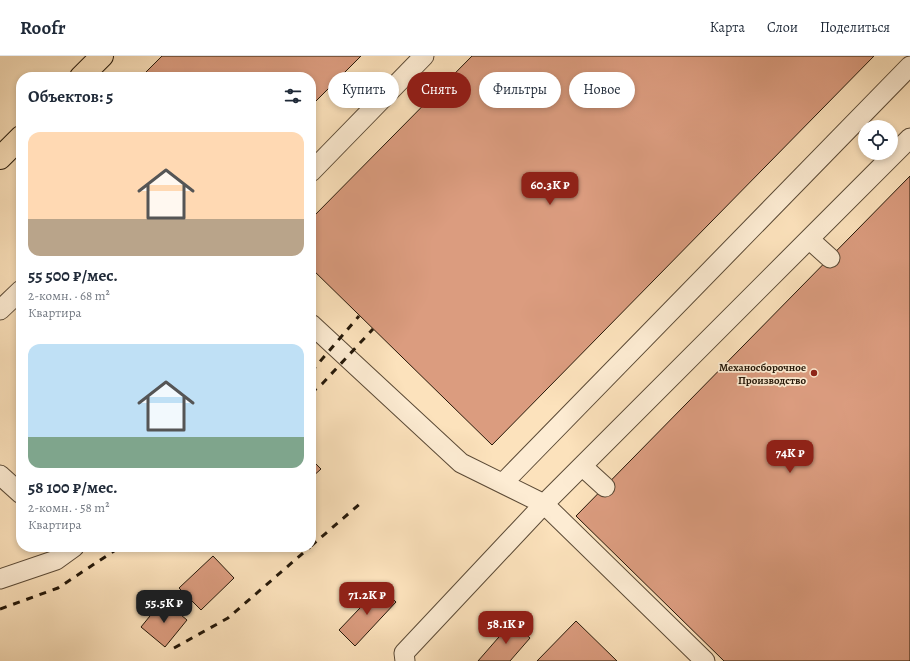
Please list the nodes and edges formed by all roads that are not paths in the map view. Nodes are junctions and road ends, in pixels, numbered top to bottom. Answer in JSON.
{"nodes":[{"id":1,"x":102,"y":56,"type":"edge"},
{"id":2,"x":424,"y":56,"type":"edge"},
{"id":3,"x":910,"y":66,"type":"edge"},
{"id":4,"x":86,"y":72,"type":"edge"},
{"id":5,"x":910,"y":138,"type":"edge"},
{"id":6,"x":16,"y":142,"type":"edge"},
{"id":7,"x":0,"y":158,"type":"edge"},
{"id":8,"x":316,"y":167,"type":"edge"},
{"id":9,"x":809,"y":239,"type":"junction"},
{"id":10,"x":830,"y":258,"type":"dead end"},
{"id":11,"x":16,"y":295,"type":"edge"},
{"id":12,"x":0,"y":310,"type":"edge"},
{"id":13,"x":316,"y":329,"type":"edge"},
{"id":14,"x":582,"y":466,"type":"junction"},
{"id":15,"x":0,"y":475,"type":"edge"},
{"id":16,"x":503,"y":483,"type":"junction"},
{"id":17,"x":605,"y":487,"type":"dead end"},
{"id":18,"x":16,"y":489,"type":"edge"},
{"id":19,"x":544,"y":504,"type":"junction"},
{"id":20,"x":67,"y":552,"type":"edge"},
{"id":21,"x":0,"y":579,"type":"edge"},
{"id":22,"x":405,"y":661,"type":"edge"},
{"id":23,"x":705,"y":661,"type":"edge"}],
"edges":[{"from":1,"to":4,"type":"main road"},
{"from":2,"to":8,"type":"lane"},
{"from":3,"to":16,"type":"lane"},
{"from":5,"to":9,"type":"lane"},
{"from":6,"to":7,"type":"main road"},
{"from":9,"to":10,"type":"lane"},
{"from":9,"to":14,"type":"lane"},
{"from":11,"to":12,"type":"lane"},
{"from":13,"to":16,"type":"lane"},
{"from":14,"to":17,"type":"lane"},
{"from":14,"to":19,"type":"lane"},
{"from":15,"to":18,"type":"lane"},
{"from":16,"to":19,"type":"lane"},
{"from":19,"to":22,"type":"lane"},
{"from":19,"to":23,"type":"lane"},
{"from":20,"to":21,"type":"lane"}]}
